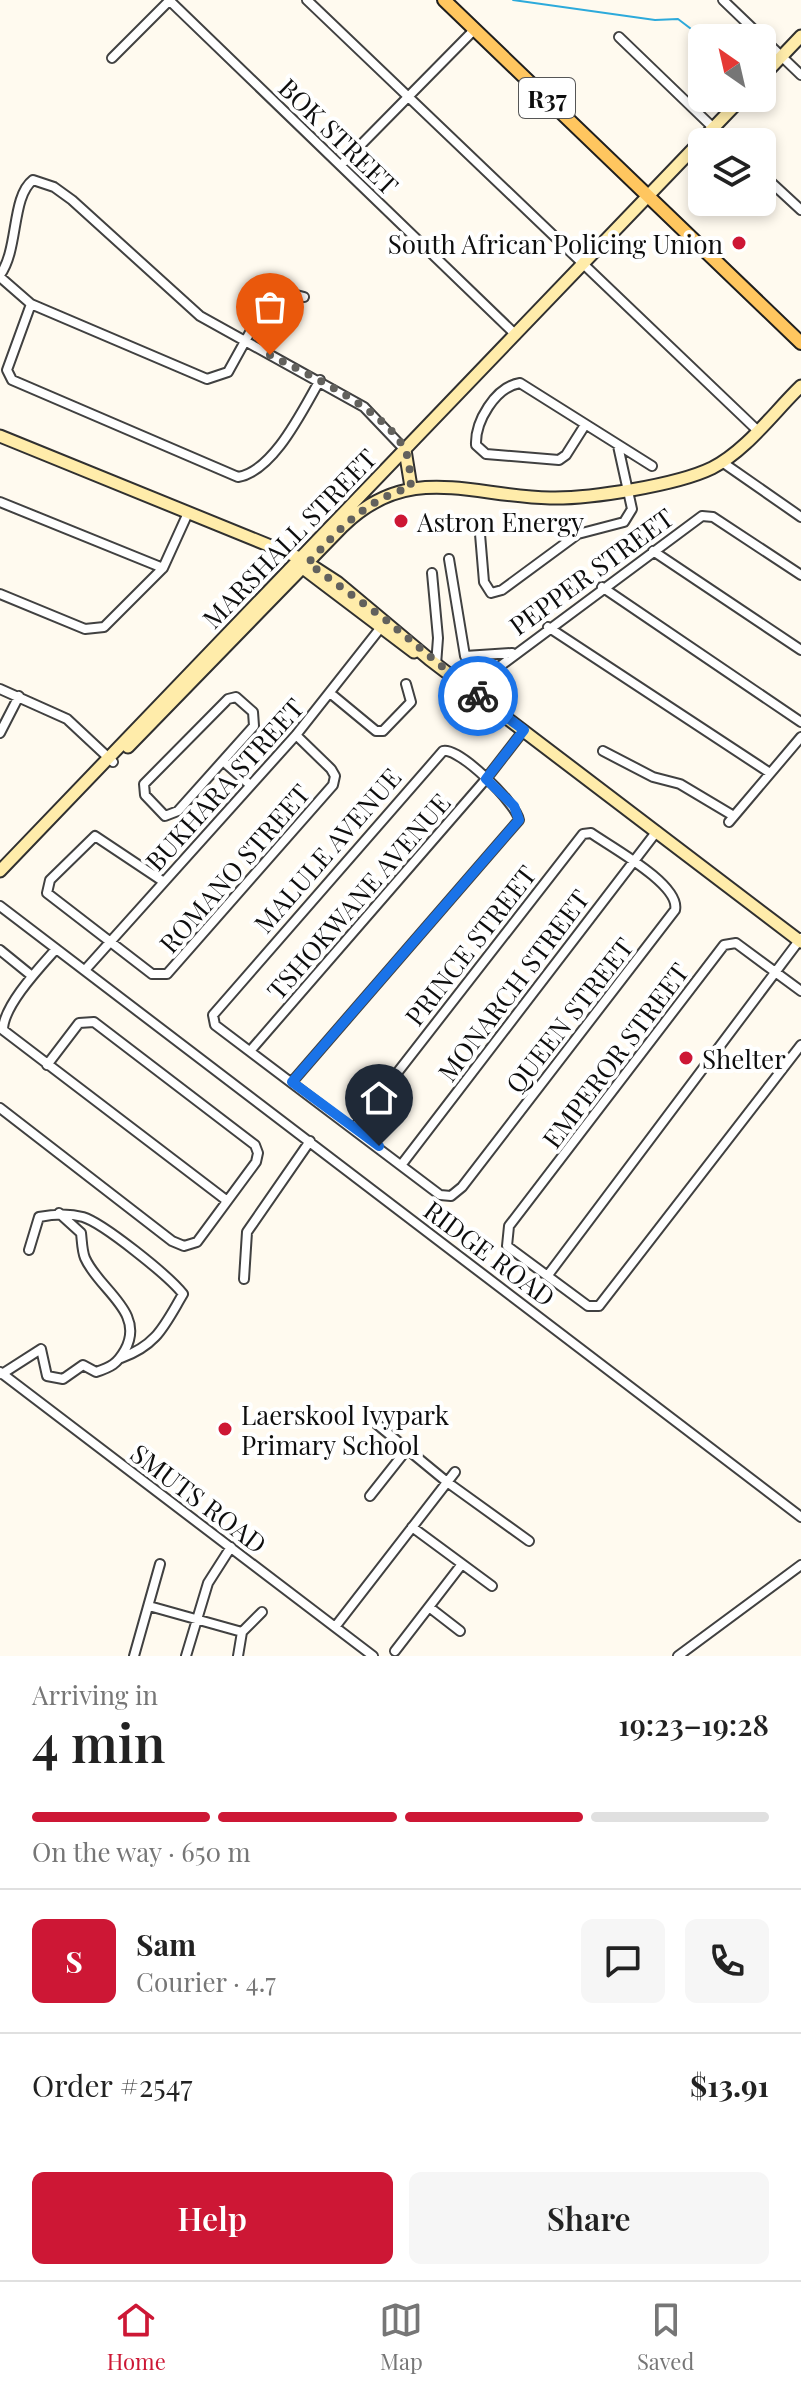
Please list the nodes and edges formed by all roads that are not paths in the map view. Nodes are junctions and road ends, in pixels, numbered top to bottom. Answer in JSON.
{"nodes":[{"id":1,"x":169,"y":0,"type":"edge"},
{"id":2,"x":307,"y":0,"type":"edge"},
{"id":3,"x":444,"y":0,"type":"edge"},
{"id":4,"x":723,"y":0,"type":"edge"},
{"id":5,"x":475,"y":29,"type":"junction"},
{"id":6,"x":801,"y":36,"type":"edge"},
{"id":7,"x":619,"y":37,"type":"dead end"},
{"id":8,"x":782,"y":56,"type":"junction"},
{"id":9,"x":112,"y":58,"type":"dead end"},
{"id":10,"x":776,"y":62,"type":"edge"},
{"id":11,"x":801,"y":75,"type":"edge"},
{"id":12,"x":408,"y":97,"type":"junction"},
{"id":13,"x":728,"y":112,"type":"edge"},
{"id":14,"x":713,"y":128,"type":"joint"},
{"id":15,"x":688,"y":155,"type":"edge"},
{"id":16,"x":341,"y":165,"type":"junction"},
{"id":17,"x":776,"y":187,"type":"edge"},
{"id":18,"x":649,"y":197,"type":"junction"},
{"id":19,"x":801,"y":210,"type":"edge"},
{"id":20,"x":582,"y":265,"type":"junction"},
{"id":21,"x":0,"y":276,"type":"edge"},
{"id":22,"x":304,"y":297,"type":"dead end"},
{"id":23,"x":31,"y":304,"type":"junction"},
{"id":24,"x":516,"y":335,"type":"junction"},
{"id":25,"x":244,"y":342,"type":"junction"},
{"id":26,"x":801,"y":343,"type":"edge"},
{"id":27,"x":320,"y":380,"type":"junction"},
{"id":28,"x":801,"y":386,"type":"edge"},
{"id":29,"x":585,"y":425,"type":"junction"},
{"id":30,"x":757,"y":430,"type":"junction"},
{"id":31,"x":0,"y":436,"type":"edge"},
{"id":32,"x":618,"y":446,"type":"junction"},
{"id":33,"x":405,"y":450,"type":"junction"},
{"id":34,"x":722,"y":462,"type":"junction"},
{"id":35,"x":652,"y":466,"type":"dead end"},
{"id":36,"x":411,"y":487,"type":"junction"},
{"id":37,"x":628,"y":488,"type":"junction"},
{"id":38,"x":0,"y":502,"type":"edge"},
{"id":39,"x":188,"y":513,"type":"junction"},
{"id":40,"x":801,"y":517,"type":"edge"},
{"id":41,"x":480,"y":534,"type":"dead end"},
{"id":42,"x":653,"y":551,"type":"junction"},
{"id":43,"x":449,"y":559,"type":"dead end"},
{"id":44,"x":299,"y":561,"type":"junction"},
{"id":45,"x":163,"y":568,"type":"junction"},
{"id":46,"x":432,"y":573,"type":"dead end"},
{"id":47,"x":801,"y":575,"type":"edge"},
{"id":48,"x":602,"y":587,"type":"junction"},
{"id":49,"x":0,"y":594,"type":"edge"},
{"id":50,"x":383,"y":624,"type":"junction"},
{"id":51,"x":548,"y":627,"type":"junction"},
{"id":52,"x":801,"y":650,"type":"edge"},
{"id":53,"x":513,"y":653,"type":"junction"},
{"id":54,"x":432,"y":662,"type":"junction"},
{"id":55,"x":406,"y":684,"type":"dead end"},
{"id":56,"x":0,"y":689,"type":"edge"},
{"id":57,"x":468,"y":690,"type":"junction"},
{"id":58,"x":330,"y":693,"type":"junction"},
{"id":59,"x":19,"y":696,"type":"junction"},
{"id":60,"x":801,"y":722,"type":"edge"},
{"id":61,"x":524,"y":730,"type":"junction"},
{"id":62,"x":0,"y":733,"type":"edge"},
{"id":63,"x":296,"y":735,"type":"junction"},
{"id":64,"x":801,"y":737,"type":"edge"},
{"id":65,"x":603,"y":751,"type":"dead end"},
{"id":66,"x":111,"y":760,"type":"junction"},
{"id":67,"x":223,"y":761,"type":"junction"},
{"id":68,"x":770,"y":773,"type":"junction"},
{"id":69,"x":486,"y":779,"type":"junction"},
{"id":70,"x":249,"y":784,"type":"junction"},
{"id":71,"x":657,"y":831,"type":"junction"},
{"id":72,"x":633,"y":861,"type":"junction"},
{"id":73,"x":0,"y":871,"type":"edge"},
{"id":74,"x":0,"y":881,"type":"edge"},
{"id":75,"x":164,"y":882,"type":"junction"},
{"id":76,"x":0,"y":906,"type":"edge"},
{"id":77,"x":800,"y":940,"type":"edge"},
{"id":78,"x":111,"y":943,"type":"junction"},
{"id":79,"x":56,"y":949,"type":"junction"},
{"id":80,"x":0,"y":950,"type":"edge"},
{"id":81,"x":85,"y":970,"type":"junction"},
{"id":82,"x":778,"y":972,"type":"junction"},
{"id":83,"x":32,"y":976,"type":"junction"},
{"id":84,"x":801,"y":991,"type":"edge"},
{"id":85,"x":801,"y":1045,"type":"edge"},
{"id":86,"x":251,"y":1050,"type":"junction"},
{"id":87,"x":47,"y":1065,"type":"junction"},
{"id":88,"x":292,"y":1082,"type":"junction"},
{"id":89,"x":0,"y":1108,"type":"edge"},
{"id":90,"x":355,"y":1127,"type":"junction"},
{"id":91,"x":310,"y":1141,"type":"junction"},
{"id":92,"x":402,"y":1164,"type":"junction"},
{"id":93,"x":226,"y":1200,"type":"junction"},
{"id":94,"x":59,"y":1213,"type":"junction"},
{"id":95,"x":29,"y":1250,"type":"dead end"},
{"id":96,"x":548,"y":1275,"type":"junction"},
{"id":97,"x":244,"y":1279,"type":"dead end"},
{"id":98,"x":120,"y":1358,"type":"junction"},
{"id":99,"x":1,"y":1373,"type":"edge"},
{"id":100,"x":373,"y":1421,"type":"dead end"},
{"id":101,"x":408,"y":1448,"type":"junction"},
{"id":102,"x":455,"y":1472,"type":"dead end"},
{"id":103,"x":447,"y":1482,"type":"junction"},
{"id":104,"x":370,"y":1496,"type":"dead end"},
{"id":105,"x":801,"y":1517,"type":"edge"},
{"id":106,"x":412,"y":1527,"type":"junction"},
{"id":107,"x":529,"y":1541,"type":"dead end"},
{"id":108,"x":231,"y":1547,"type":"junction"},
{"id":109,"x":160,"y":1564,"type":"dead end"},
{"id":110,"x":462,"y":1564,"type":"junction"},
{"id":111,"x":801,"y":1565,"type":"edge"},
{"id":112,"x":492,"y":1586,"type":"dead end"},
{"id":113,"x":149,"y":1606,"type":"junction"},
{"id":114,"x":429,"y":1607,"type":"junction"},
{"id":115,"x":262,"y":1612,"type":"dead end"},
{"id":116,"x":196,"y":1619,"type":"junction"},
{"id":117,"x":335,"y":1627,"type":"junction"},
{"id":118,"x":460,"y":1631,"type":"dead end"},
{"id":119,"x":242,"y":1632,"type":"junction"},
{"id":120,"x":395,"y":1651,"type":"dead end"},
{"id":121,"x":134,"y":1656,"type":"edge"},
{"id":122,"x":186,"y":1656,"type":"edge"},
{"id":123,"x":238,"y":1656,"type":"edge"},
{"id":124,"x":373,"y":1656,"type":"edge"},
{"id":125,"x":678,"y":1656,"type":"edge"}],
"edges":[{"from":1,"to":9,"type":"street"},
{"from":1,"to":16,"type":"street","name":"BOK STREET"},
{"from":2,"to":12,"type":"street"},
{"from":3,"to":5,"type":"main road","number":"R37"},
{"from":4,"to":8,"type":"street"},
{"from":5,"to":12,"type":"street"},
{"from":5,"to":18,"type":"main road","number":"R37"},
{"from":6,"to":8,"type":"street"},
{"from":7,"to":14,"type":"street"},
{"from":8,"to":10,"type":"street"},
{"from":8,"to":11,"type":"street"},
{"from":12,"to":16,"type":"street"},
{"from":12,"to":20,"type":"street"},
{"from":13,"to":14,"type":"street","name":"MARSHALL STREET"},
{"from":15,"to":18,"type":"street","name":"MARSHALL STREET"},
{"from":16,"to":24,"type":"street","name":"BOK STREET"},
{"from":17,"to":19,"type":"street"},
{"from":18,"to":20,"type":"street","name":"MARSHALL STREET"},
{"from":18,"to":26,"type":"main road","number":"R37"},
{"from":20,"to":24,"type":"street","name":"MARSHALL STREET"},
{"from":20,"to":30,"type":"street"},
{"from":21,"to":23,"type":"street"},
{"from":21,"to":25,"type":"street"},
{"from":22,"to":25,"type":"street"},
{"from":23,"to":25,"type":"street"},
{"from":23,"to":27,"type":"street"},
{"from":24,"to":33,"type":"street","name":"MARSHALL STREET"},
{"from":25,"to":27,"type":"street"},
{"from":27,"to":33,"type":"street"},
{"from":28,"to":30,"type":"street"},
{"from":29,"to":29,"type":"street"},
{"from":29,"to":32,"type":"street"},
{"from":30,"to":34,"type":"street"},
{"from":31,"to":39,"type":"street"},
{"from":32,"to":35,"type":"street"},
{"from":32,"to":37,"type":"street"},
{"from":33,"to":36,"type":"street"},
{"from":33,"to":44,"type":"street","name":"MARSHALL STREET"},
{"from":34,"to":37,"type":"street"},
{"from":34,"to":40,"type":"street"},
{"from":36,"to":37,"type":"street"},
{"from":36,"to":44,"type":"street"},
{"from":37,"to":41,"type":"street"},
{"from":38,"to":45,"type":"street"},
{"from":39,"to":44,"type":"street"},
{"from":39,"to":45,"type":"street"},
{"from":42,"to":47,"type":"street","name":"PEPPER STREET"},
{"from":42,"to":48,"type":"street","name":"PEPPER STREET"},
{"from":42,"to":52,"type":"street"},
{"from":43,"to":53,"type":"street"},
{"from":44,"to":50,"type":"street"},
{"from":44,"to":66,"type":"street","name":"MARSHALL STREET"},
{"from":45,"to":49,"type":"street"},
{"from":46,"to":54,"type":"street"},
{"from":48,"to":51,"type":"street","name":"PEPPER STREET"},
{"from":48,"to":60,"type":"street"},
{"from":50,"to":54,"type":"street"},
{"from":50,"to":58,"type":"street","name":"BUKHARA STREET"},
{"from":51,"to":53,"type":"street","name":"PEPPER STREET"},
{"from":51,"to":68,"type":"street"},
{"from":53,"to":57,"type":"street","name":"PEPPER STREET"},
{"from":54,"to":57,"type":"street"},
{"from":55,"to":58,"type":"street"},
{"from":56,"to":59,"type":"street"},
{"from":57,"to":61,"type":"street"},
{"from":58,"to":63,"type":"street","name":"BUKHARA STREET"},
{"from":59,"to":62,"type":"street"},
{"from":59,"to":66,"type":"street"},
{"from":61,"to":69,"type":"street","name":"TSHOKWANE AVENUE"},
{"from":61,"to":71,"type":"street"},
{"from":63,"to":70,"type":"street","name":"BUKHARA STREET"},
{"from":63,"to":78,"type":"street","name":"ROMANO STREET"},
{"from":64,"to":68,"type":"street"},
{"from":65,"to":68,"type":"street"},
{"from":66,"to":73,"type":"street","name":"MARSHALL STREET"},
{"from":66,"to":74,"type":"street","name":"MARSHALL STREET"},
{"from":67,"to":67,"type":"street"},
{"from":67,"to":70,"type":"street"},
{"from":69,"to":86,"type":"street","name":"TSHOKWANE AVENUE"},
{"from":69,"to":86,"type":"street","name":"MALULE AVENUE"},
{"from":69,"to":88,"type":"street"},
{"from":70,"to":75,"type":"street","name":"BUKHARA STREET"},
{"from":71,"to":72,"type":"street","name":"MONARCH STREET"},
{"from":71,"to":77,"type":"street"},
{"from":72,"to":90,"type":"street","name":"PRINCE STREET"},
{"from":72,"to":92,"type":"street","name":"MONARCH STREET"},
{"from":72,"to":92,"type":"street","name":"QUEEN STREET"},
{"from":75,"to":78,"type":"street","name":"BUKHARA STREET"},
{"from":75,"to":78,"type":"street","name":"ROMANO STREET"},
{"from":76,"to":79,"type":"street","name":"RIDGE ROAD"},
{"from":77,"to":82,"type":"street"},
{"from":78,"to":81,"type":"street","name":"BUKHARA STREET"},
{"from":79,"to":81,"type":"street","name":"RIDGE ROAD"},
{"from":79,"to":83,"type":"street"},
{"from":80,"to":83,"type":"street"},
{"from":81,"to":91,"type":"street","name":"RIDGE ROAD"},
{"from":82,"to":84,"type":"street","name":"EMPEROR STREET"},
{"from":82,"to":96,"type":"street"},
{"from":82,"to":96,"type":"street","name":"EMPEROR STREET"},
{"from":83,"to":87,"type":"street"},
{"from":85,"to":96,"type":"street"},
{"from":86,"to":88,"type":"street"},
{"from":87,"to":93,"type":"street"},
{"from":87,"to":93,"type":"street"},
{"from":88,"to":90,"type":"street"},
{"from":89,"to":93,"type":"street"},
{"from":90,"to":92,"type":"street"},
{"from":91,"to":97,"type":"street"},
{"from":91,"to":105,"type":"street","name":"RIDGE ROAD"},
{"from":94,"to":95,"type":"street"},
{"from":94,"to":98,"type":"street"},
{"from":94,"to":98,"type":"street"},
{"from":98,"to":99,"type":"street"},
{"from":99,"to":108,"type":"street","name":"SMUTS ROAD"},
{"from":100,"to":101,"type":"street"},
{"from":101,"to":103,"type":"street"},
{"from":101,"to":104,"type":"street"},
{"from":102,"to":103,"type":"street"},
{"from":103,"to":106,"type":"street"},
{"from":103,"to":107,"type":"street"},
{"from":106,"to":110,"type":"street"},
{"from":106,"to":117,"type":"street"},
{"from":108,"to":116,"type":"street"},
{"from":108,"to":117,"type":"street","name":"SMUTS ROAD"},
{"from":109,"to":113,"type":"street"},
{"from":110,"to":112,"type":"street"},
{"from":110,"to":114,"type":"street"},
{"from":111,"to":125,"type":"street"},
{"from":113,"to":116,"type":"street"},
{"from":113,"to":121,"type":"street"},
{"from":114,"to":118,"type":"street"},
{"from":114,"to":120,"type":"street"},
{"from":115,"to":119,"type":"street"},
{"from":116,"to":119,"type":"street"},
{"from":116,"to":122,"type":"street"},
{"from":117,"to":124,"type":"street","name":"SMUTS ROAD"},
{"from":119,"to":123,"type":"street"}]}
